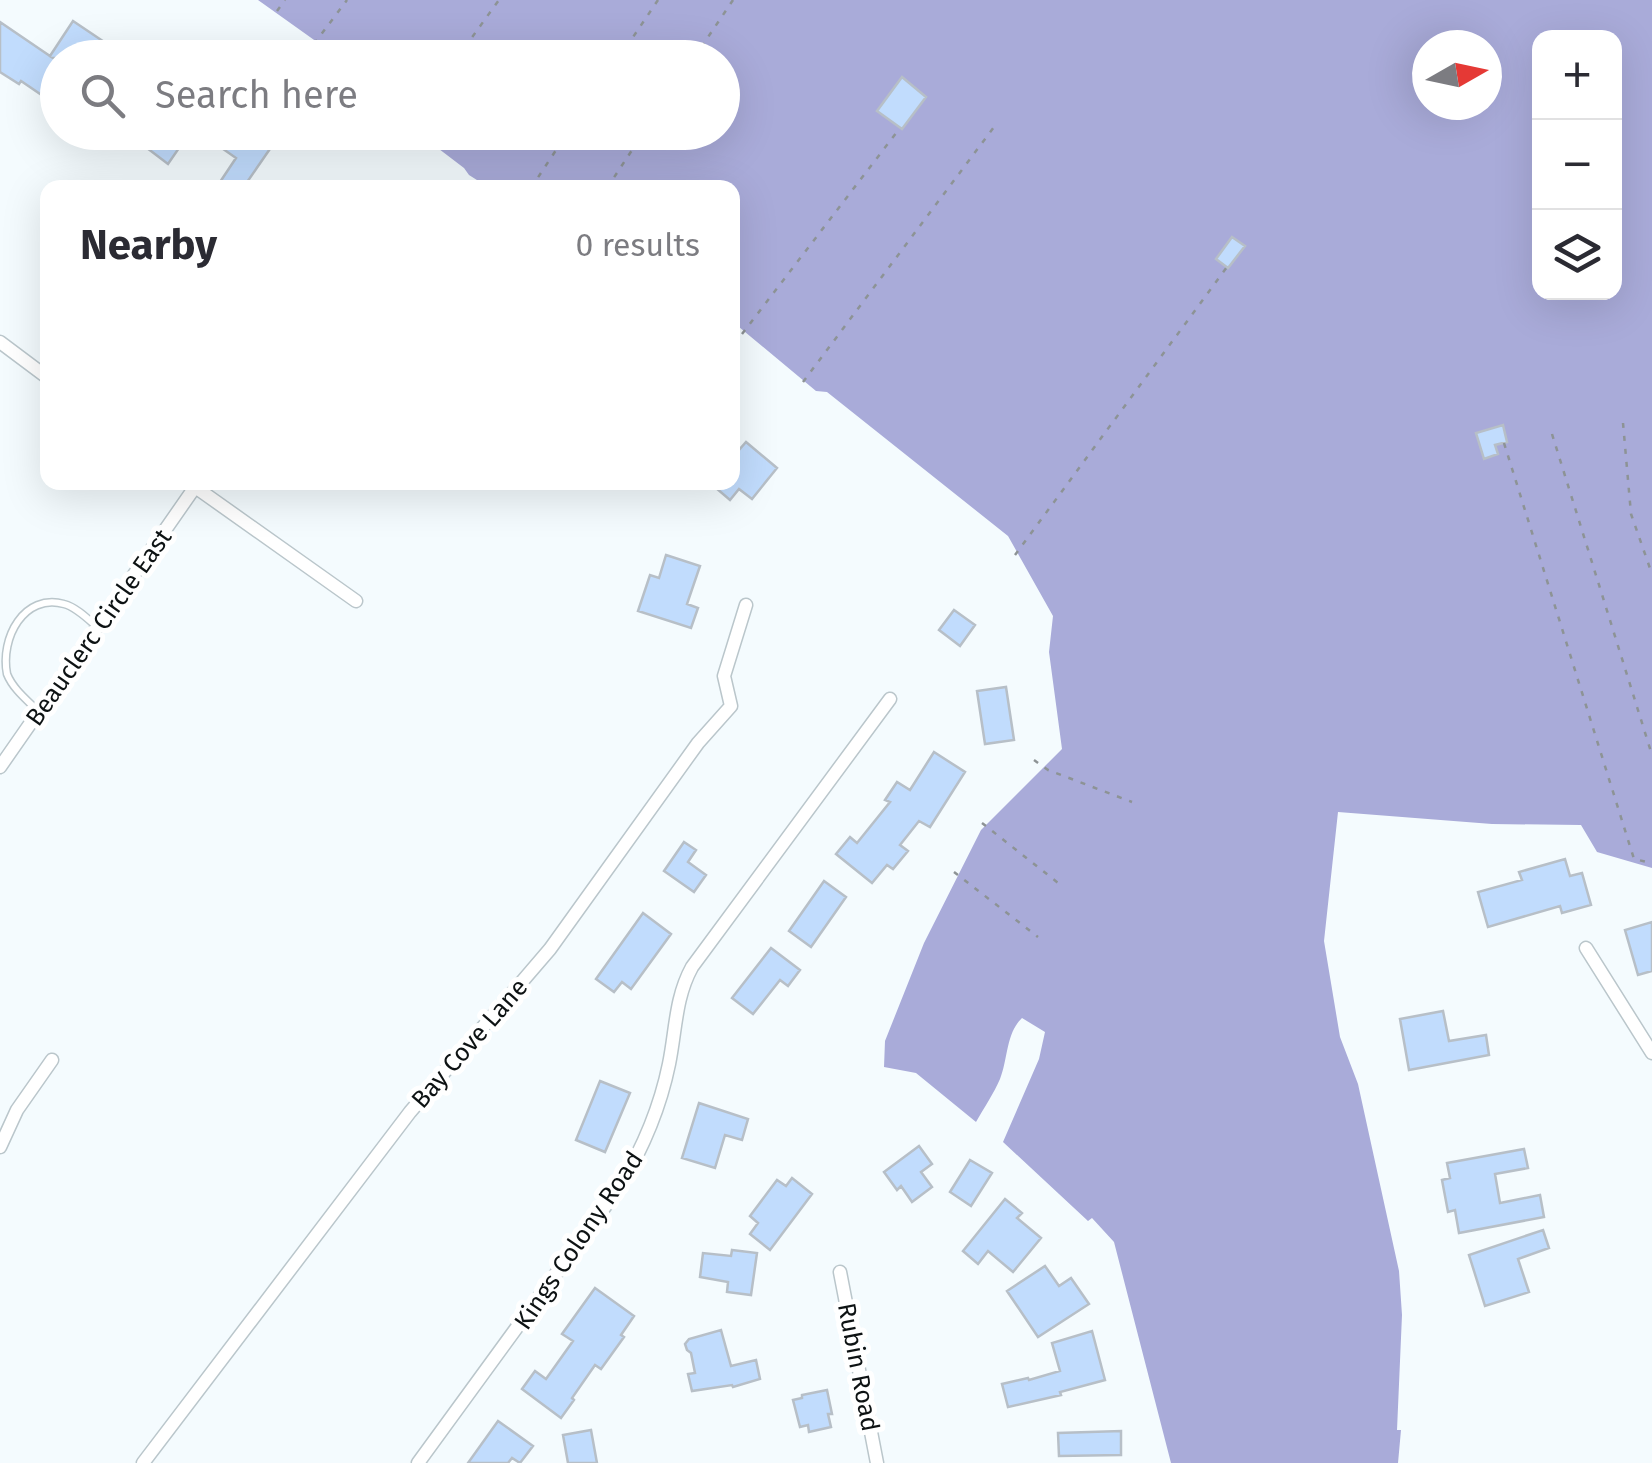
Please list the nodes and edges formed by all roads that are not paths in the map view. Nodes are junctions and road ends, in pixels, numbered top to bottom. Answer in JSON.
{"nodes":[{"id":1,"x":0,"y":342,"type":"edge"},
{"id":2,"x":40,"y":372,"type":"edge"},
{"id":3,"x":189,"y":490,"type":"edge"},
{"id":4,"x":199,"y":490,"type":"edge"},
{"id":5,"x":356,"y":601,"type":"dead end"},
{"id":6,"x":746,"y":606,"type":"dead end"},
{"id":7,"x":98,"y":628,"type":"junction"},
{"id":8,"x":890,"y":699,"type":"dead end"},
{"id":9,"x":38,"y":712,"type":"junction"},
{"id":10,"x":0,"y":767,"type":"edge"},
{"id":11,"x":1586,"y":948,"type":"dead end"},
{"id":12,"x":1652,"y":1054,"type":"edge"},
{"id":13,"x":52,"y":1060,"type":"dead end"},
{"id":14,"x":0,"y":1146,"type":"edge"},
{"id":15,"x":840,"y":1272,"type":"dead end"},
{"id":16,"x":143,"y":1463,"type":"edge"},
{"id":17,"x":418,"y":1463,"type":"edge"},
{"id":18,"x":877,"y":1463,"type":"edge"}],
"edges":[{"from":1,"to":2,"type":"street"},
{"from":3,"to":7,"type":"street","name":"Beauclerc Circle East"},
{"from":4,"to":5,"type":"street"},
{"from":6,"to":16,"type":"street","name":"Bay Cove Lane"},
{"from":7,"to":9,"type":"street","name":"Beauclerc Circle East"},
{"from":7,"to":9,"type":"lane"},
{"from":8,"to":17,"type":"street","name":"Kings Colony Road"},
{"from":9,"to":10,"type":"street","name":"Beauclerc Circle East"},
{"from":11,"to":12,"type":"street"},
{"from":13,"to":14,"type":"street"},
{"from":15,"to":18,"type":"street","name":"Rubin Road"}]}
